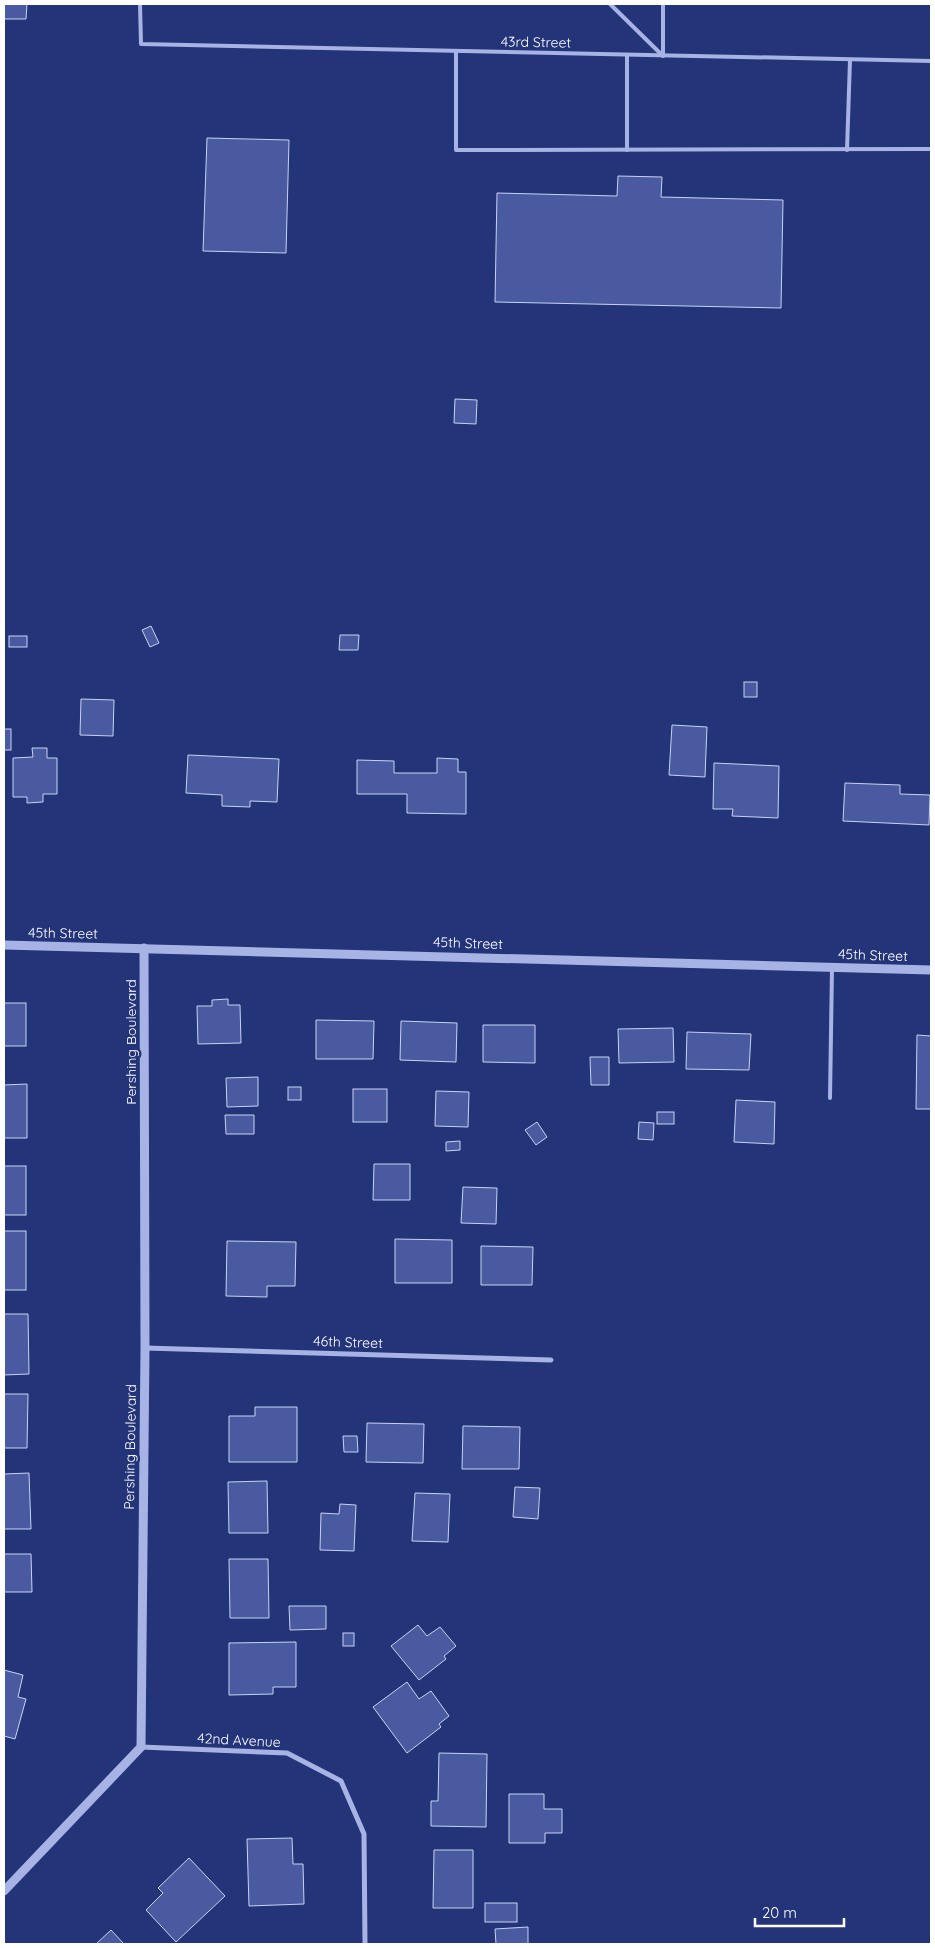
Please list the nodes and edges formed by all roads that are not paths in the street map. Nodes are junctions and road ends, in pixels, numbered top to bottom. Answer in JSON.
{"nodes":[{"id":1,"x":140,"y":4,"type":"edge"},
{"id":2,"x":610,"y":4,"type":"edge"},
{"id":3,"x":663,"y":4,"type":"edge"},
{"id":4,"x":456,"y":51,"type":"junction"},
{"id":5,"x":628,"y":55,"type":"junction"},
{"id":6,"x":663,"y":56,"type":"junction"},
{"id":7,"x":850,"y":60,"type":"junction"},
{"id":8,"x":931,"y":61,"type":"edge"},
{"id":9,"x":931,"y":149,"type":"edge"},
{"id":10,"x":628,"y":150,"type":"junction"},
{"id":11,"x":847,"y":150,"type":"junction"},
{"id":12,"x":4,"y":945,"type":"edge"},
{"id":13,"x":144,"y":948,"type":"junction"},
{"id":14,"x":832,"y":967,"type":"junction"},
{"id":15,"x":931,"y":970,"type":"edge"},
{"id":16,"x":830,"y":1098,"type":"dead end"},
{"id":17,"x":145,"y":1348,"type":"junction"},
{"id":18,"x":551,"y":1360,"type":"dead end"},
{"id":19,"x":141,"y":1747,"type":"junction"},
{"id":20,"x":4,"y":1891,"type":"edge"},
{"id":21,"x":365,"y":1944,"type":"edge"}],
"edges":[{"from":1,"to":4,"type":"lane","name":"43rd Street"},
{"from":2,"to":6,"type":"lane"},
{"from":3,"to":6,"type":"lane"},
{"from":4,"to":5,"type":"lane","name":"43rd Street"},
{"from":4,"to":10,"type":"lane"},
{"from":5,"to":6,"type":"lane","name":"43rd Street"},
{"from":5,"to":10,"type":"lane"},
{"from":6,"to":7,"type":"lane","name":"43rd Street"},
{"from":7,"to":8,"type":"lane","name":"43rd Street"},
{"from":7,"to":11,"type":"lane"},
{"from":9,"to":11,"type":"lane"},
{"from":10,"to":11,"type":"lane"},
{"from":12,"to":13,"type":"street","name":"45th Street"},
{"from":13,"to":14,"type":"street","name":"45th Street"},
{"from":13,"to":17,"type":"street","name":"Pershing Boulevard"},
{"from":14,"to":15,"type":"street","name":"45th Street"},
{"from":14,"to":16,"type":"lane"},
{"from":17,"to":18,"type":"street","name":"46th Street"},
{"from":17,"to":19,"type":"street","name":"Pershing Boulevard"},
{"from":19,"to":20,"type":"street"},
{"from":19,"to":21,"type":"street","name":"42nd Avenue"}]}
